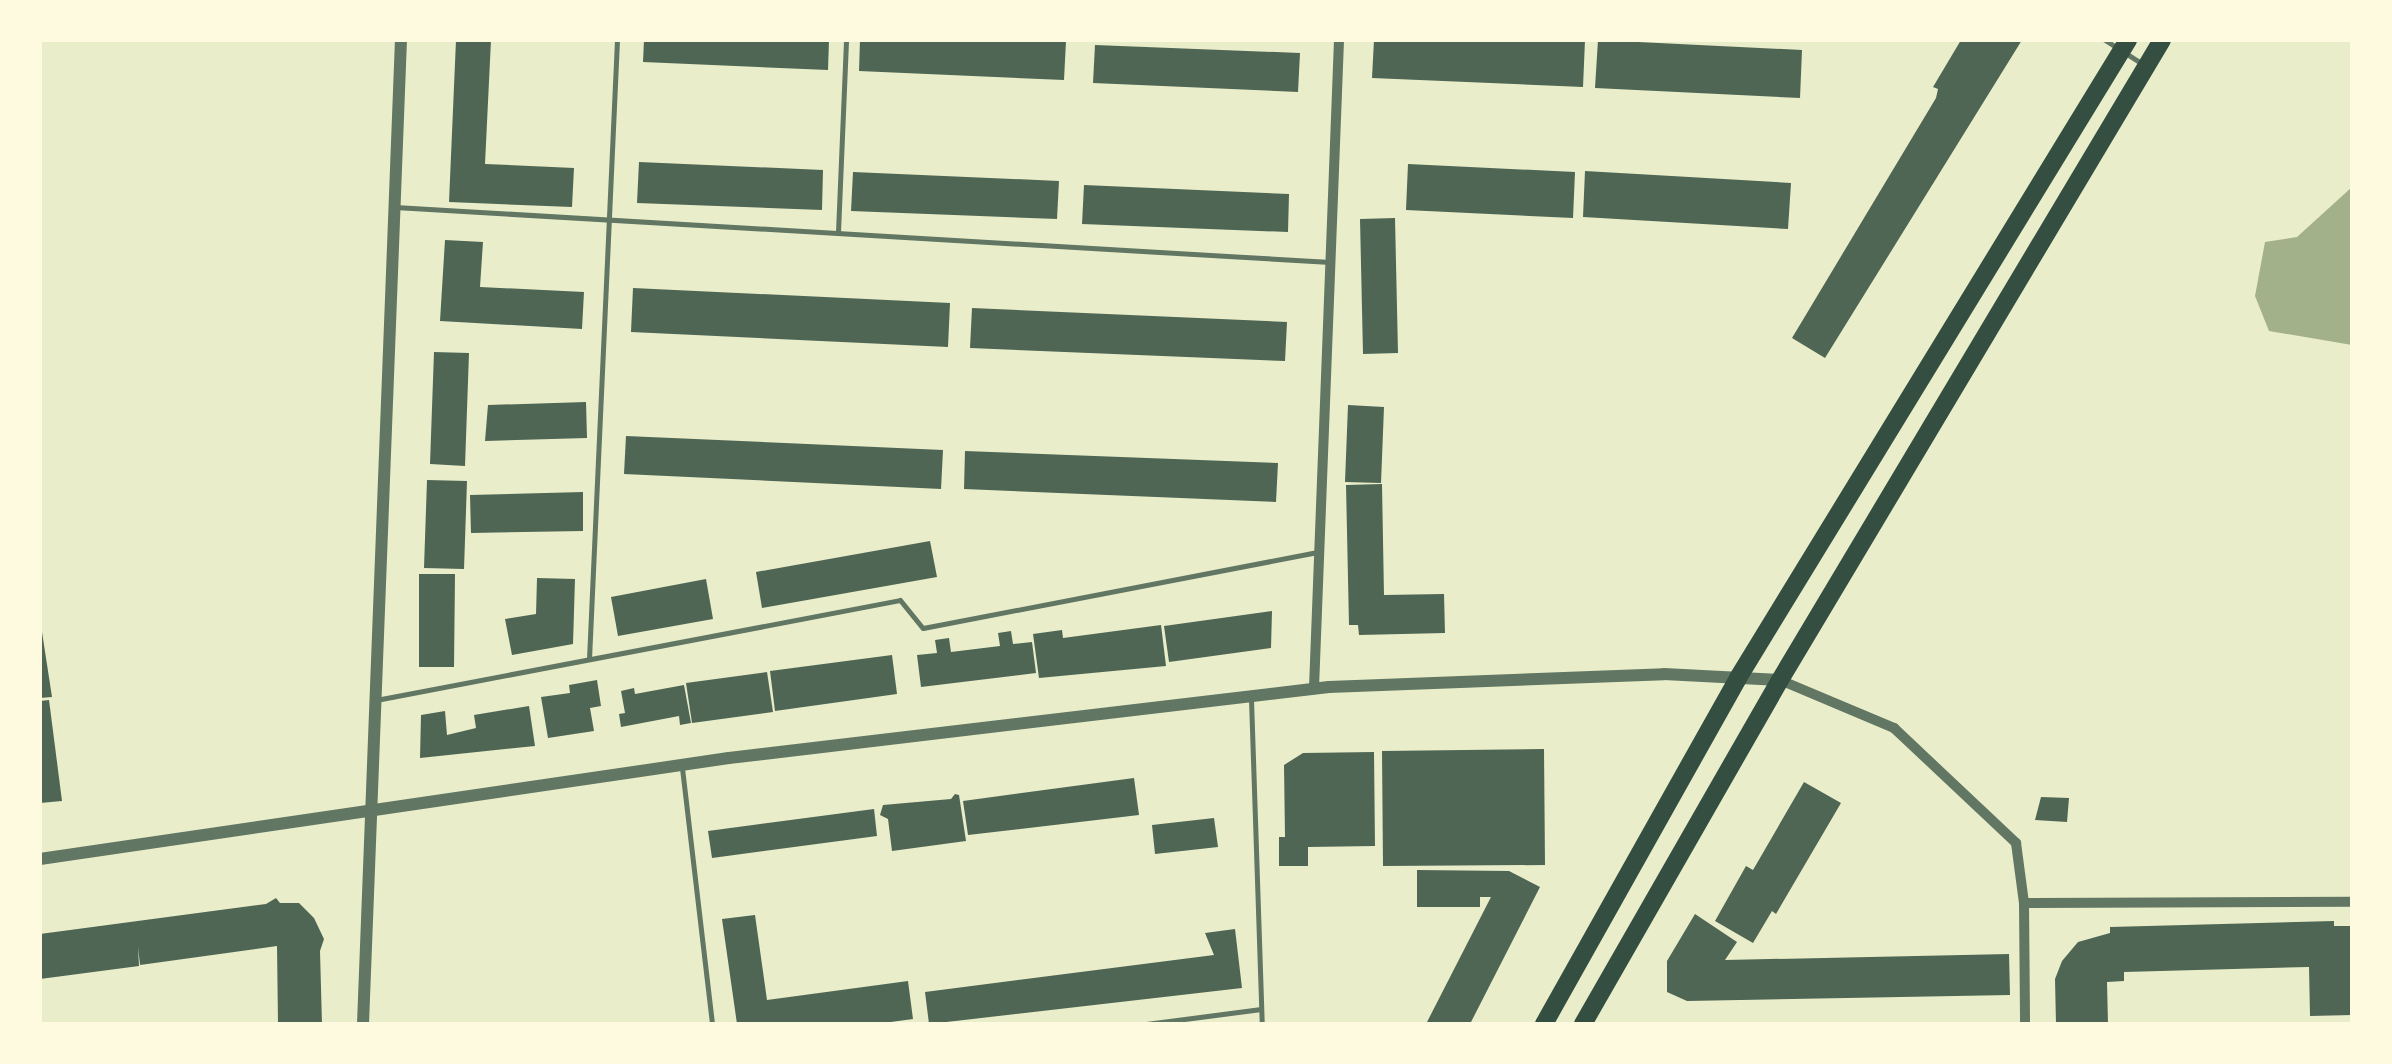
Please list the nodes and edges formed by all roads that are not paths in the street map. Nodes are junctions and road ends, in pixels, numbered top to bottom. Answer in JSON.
{"nodes":[{"id":1,"x":400,"y":40,"type":"edge"},
{"id":2,"x":618,"y":40,"type":"edge"},
{"id":3,"x":846,"y":40,"type":"edge"},
{"id":4,"x":1339,"y":40,"type":"edge"},
{"id":5,"x":2162,"y":40,"type":"edge"},
{"id":6,"x":2118,"y":43,"type":"edge"},
{"id":7,"x":2146,"y":66,"type":"junction"},
{"id":8,"x":394,"y":207,"type":"junction"},
{"id":9,"x":610,"y":221,"type":"junction"},
{"id":10,"x":838,"y":233,"type":"junction"},
{"id":11,"x":1330,"y":262,"type":"junction"},
{"id":12,"x":1319,"y":552,"type":"junction"},
{"id":13,"x":589,"y":659,"type":"junction"},
{"id":14,"x":1738,"y":678,"type":"junction"},
{"id":15,"x":1780,"y":680,"type":"junction"},
{"id":16,"x":1314,"y":688,"type":"junction"},
{"id":17,"x":1251,"y":696,"type":"junction"},
{"id":18,"x":374,"y":700,"type":"junction"},
{"id":19,"x":682,"y":765,"type":"junction"},
{"id":20,"x":370,"y":810,"type":"junction"},
{"id":21,"x":40,"y":859,"type":"edge"},
{"id":22,"x":2352,"y":902,"type":"edge"},
{"id":23,"x":2024,"y":903,"type":"junction"},
{"id":24,"x":1261,"y":1009,"type":"junction"},
{"id":25,"x":363,"y":1024,"type":"edge"},
{"id":26,"x":712,"y":1024,"type":"edge"},
{"id":27,"x":1146,"y":1024,"type":"edge"},
{"id":28,"x":1262,"y":1024,"type":"edge"},
{"id":29,"x":1544,"y":1024,"type":"edge"},
{"id":30,"x":1583,"y":1024,"type":"edge"},
{"id":31,"x":2025,"y":1024,"type":"edge"}],
"edges":[{"from":1,"to":8,"type":"street"},
{"from":2,"to":9,"type":"lane"},
{"from":3,"to":10,"type":"lane"},
{"from":4,"to":11,"type":"street"},
{"from":5,"to":7,"type":"main road"},
{"from":6,"to":7,"type":"lane"},
{"from":6,"to":14,"type":"main road"},
{"from":7,"to":15,"type":"main road"},
{"from":8,"to":9,"type":"lane"},
{"from":8,"to":18,"type":"street"},
{"from":9,"to":10,"type":"lane"},
{"from":9,"to":13,"type":"lane"},
{"from":10,"to":11,"type":"lane"},
{"from":11,"to":12,"type":"street"},
{"from":12,"to":13,"type":"lane"},
{"from":12,"to":16,"type":"street"},
{"from":13,"to":18,"type":"lane"},
{"from":14,"to":15,"type":"street"},
{"from":14,"to":16,"type":"street"},
{"from":14,"to":29,"type":"main road"},
{"from":15,"to":23,"type":"street"},
{"from":15,"to":30,"type":"main road"},
{"from":16,"to":17,"type":"street"},
{"from":17,"to":19,"type":"street"},
{"from":17,"to":24,"type":"lane"},
{"from":18,"to":20,"type":"street"},
{"from":19,"to":20,"type":"street"},
{"from":19,"to":26,"type":"lane"},
{"from":20,"to":21,"type":"street"},
{"from":20,"to":25,"type":"street"},
{"from":22,"to":23,"type":"street"},
{"from":23,"to":31,"type":"street"},
{"from":24,"to":27,"type":"lane"},
{"from":24,"to":28,"type":"lane"}]}
